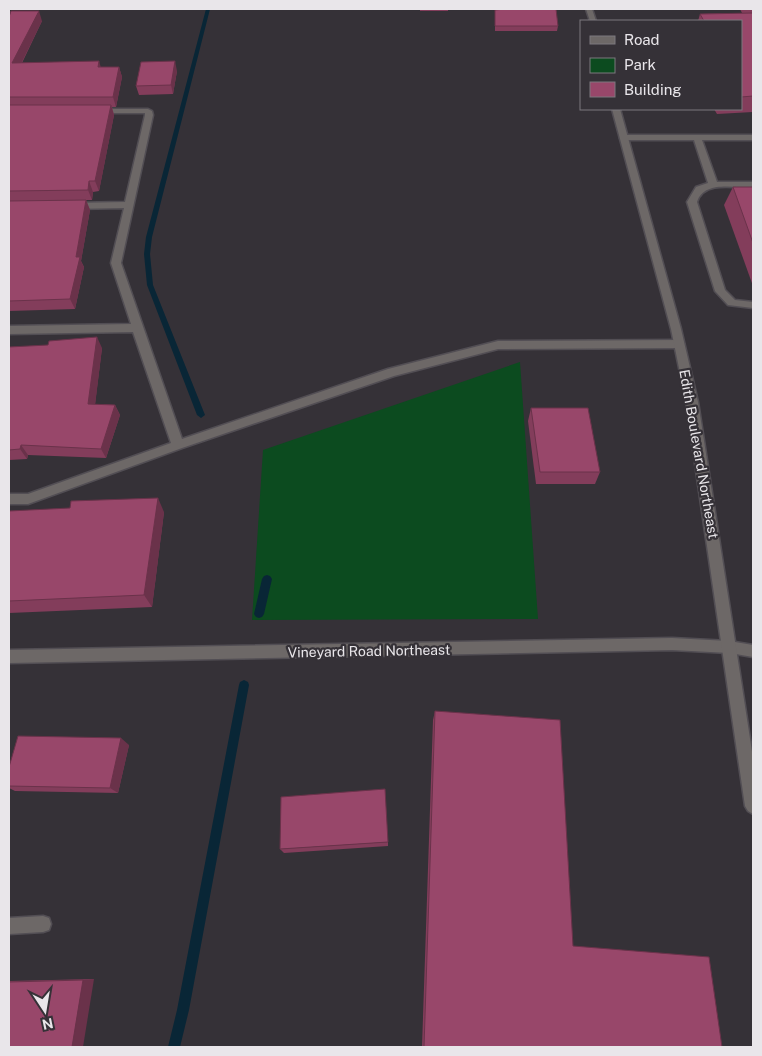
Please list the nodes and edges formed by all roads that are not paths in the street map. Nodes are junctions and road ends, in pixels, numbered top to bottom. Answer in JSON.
{"nodes":[{"id":1,"x":616,"y":110,"type":"edge"},
{"id":2,"x":88,"y":111,"type":"edge"},
{"id":3,"x":753,"y":136,"type":"edge"},
{"id":4,"x":697,"y":137,"type":"junction"},
{"id":5,"x":624,"y":138,"type":"junction"},
{"id":6,"x":713,"y":185,"type":"junction"},
{"id":7,"x":753,"y":185,"type":"edge"},
{"id":8,"x":129,"y":205,"type":"junction"},
{"id":9,"x":59,"y":206,"type":"edge"},
{"id":10,"x":753,"y":306,"type":"edge"},
{"id":11,"x":137,"y":328,"type":"junction"},
{"id":12,"x":9,"y":330,"type":"edge"},
{"id":13,"x":679,"y":344,"type":"junction"},
{"id":14,"x":178,"y":444,"type":"junction"},
{"id":15,"x":9,"y":499,"type":"edge"},
{"id":16,"x":729,"y":647,"type":"junction"},
{"id":17,"x":753,"y":651,"type":"edge"},
{"id":18,"x":9,"y":657,"type":"edge"},
{"id":19,"x":753,"y":806,"type":"edge"},
{"id":20,"x":43,"y":924,"type":"dead end"},
{"id":21,"x":9,"y":926,"type":"edge"}],
"edges":[{"from":1,"to":5,"type":"street","name":"Edith Boulevard Northeast"},
{"from":2,"to":8,"type":"street"},
{"from":3,"to":4,"type":"street"},
{"from":4,"to":5,"type":"street"},
{"from":4,"to":6,"type":"street"},
{"from":5,"to":13,"type":"street","name":"Edith Boulevard Northeast"},
{"from":6,"to":7,"type":"street"},
{"from":6,"to":10,"type":"street"},
{"from":8,"to":9,"type":"street"},
{"from":8,"to":11,"type":"street"},
{"from":11,"to":12,"type":"street"},
{"from":11,"to":14,"type":"street"},
{"from":13,"to":14,"type":"street"},
{"from":13,"to":16,"type":"street","name":"Edith Boulevard Northeast"},
{"from":14,"to":15,"type":"street"},
{"from":16,"to":17,"type":"street","name":"Vineyard Road Northeast"},
{"from":16,"to":18,"type":"street","name":"Vineyard Road Northeast"},
{"from":16,"to":19,"type":"street","name":"Edith Boulevard Northeast"},
{"from":20,"to":21,"type":"street"}]}
